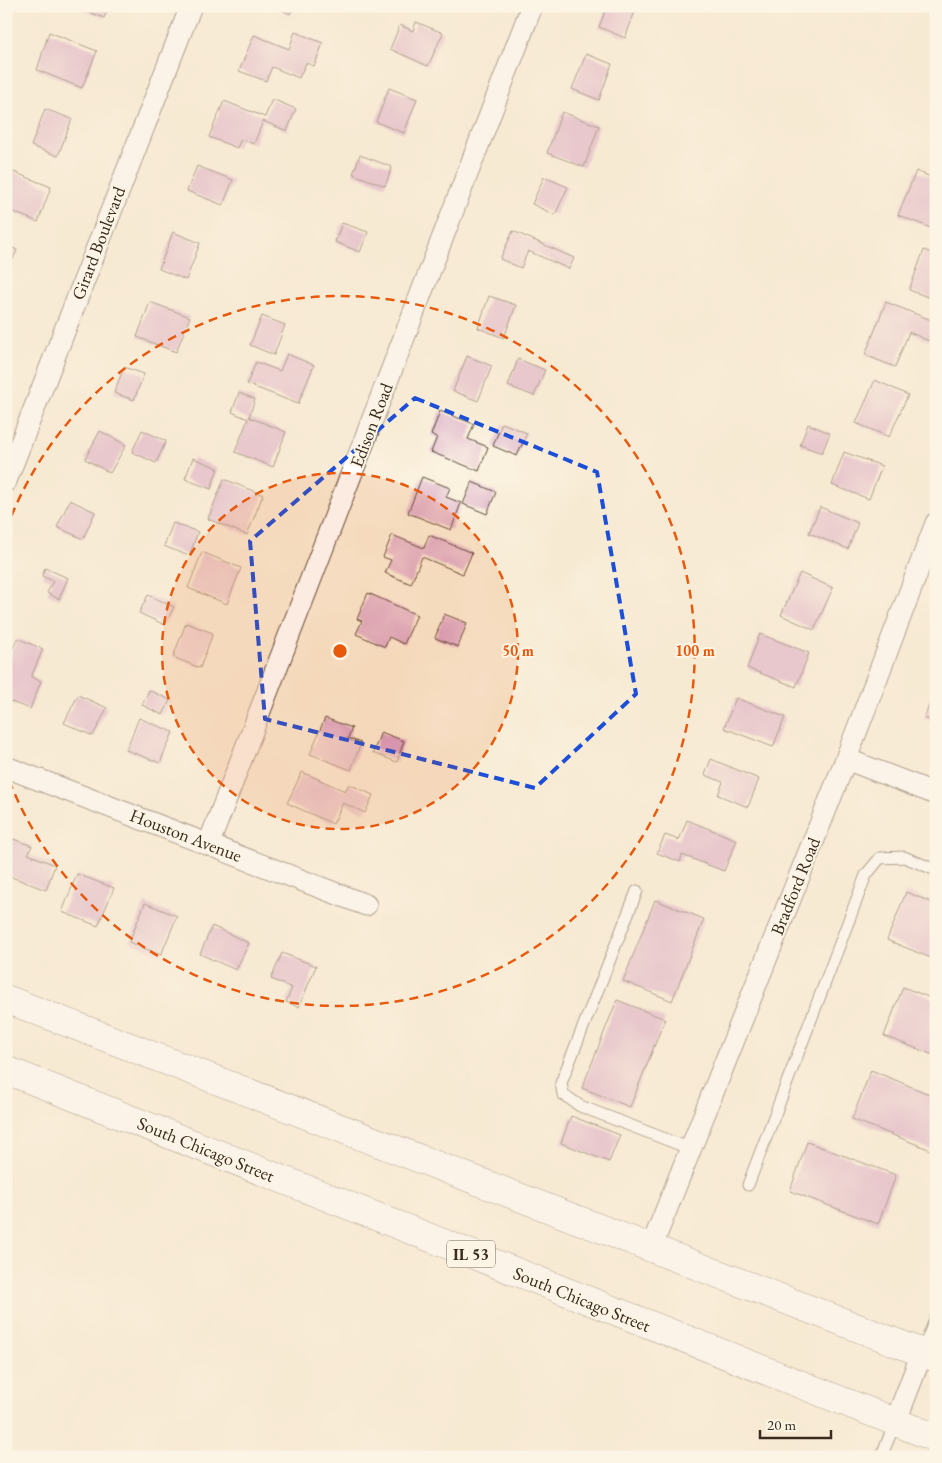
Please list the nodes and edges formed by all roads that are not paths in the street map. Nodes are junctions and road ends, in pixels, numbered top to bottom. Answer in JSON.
{"nodes":[{"id":1,"x":191,"y":6,"type":"edge"},
{"id":2,"x":532,"y":6,"type":"edge"},
{"id":3,"x":6,"y":480,"type":"edge"},
{"id":4,"x":936,"y":522,"type":"edge"},
{"id":5,"x":846,"y":760,"type":"junction"},
{"id":6,"x":6,"y":766,"type":"edge"},
{"id":7,"x":936,"y":794,"type":"edge"},
{"id":8,"x":209,"y":843,"type":"junction"},
{"id":9,"x":936,"y":870,"type":"edge"},
{"id":10,"x":636,"y":891,"type":"dead end"},
{"id":11,"x":366,"y":904,"type":"dead end"},
{"id":12,"x":6,"y":999,"type":"edge"},
{"id":13,"x":6,"y":1070,"type":"edge"},
{"id":14,"x":691,"y":1149,"type":"junction"},
{"id":15,"x":748,"y":1185,"type":"dead end"},
{"id":16,"x":652,"y":1248,"type":"junction"},
{"id":17,"x":936,"y":1317,"type":"edge"},
{"id":18,"x":929,"y":1356,"type":"edge"},
{"id":19,"x":895,"y":1423,"type":"junction"},
{"id":20,"x":936,"y":1438,"type":"edge"},
{"id":21,"x":881,"y":1457,"type":"edge"}],
"edges":[{"from":1,"to":3,"type":"street","name":"Girard Boulevard"},
{"from":2,"to":8,"type":"street","name":"Edison Road"},
{"from":4,"to":5,"type":"street","name":"Bradford Road"},
{"from":5,"to":7,"type":"street"},
{"from":5,"to":14,"type":"street","name":"Bradford Road"},
{"from":6,"to":8,"type":"street","name":"Houston Avenue"},
{"from":8,"to":11,"type":"street","name":"Houston Avenue"},
{"from":9,"to":15,"type":"lane"},
{"from":10,"to":14,"type":"lane"},
{"from":12,"to":16,"type":"main road"},
{"from":13,"to":19,"type":"main road","name":"South Chicago Street","number":"IL 53"},
{"from":14,"to":16,"type":"street","name":"Bradford Road"},
{"from":16,"to":18,"type":"main road"},
{"from":17,"to":18,"type":"lane"},
{"from":18,"to":19,"type":"street"},
{"from":19,"to":20,"type":"main road","name":"South Chicago Street","number":"IL 53"},
{"from":19,"to":21,"type":"lane"}]}
